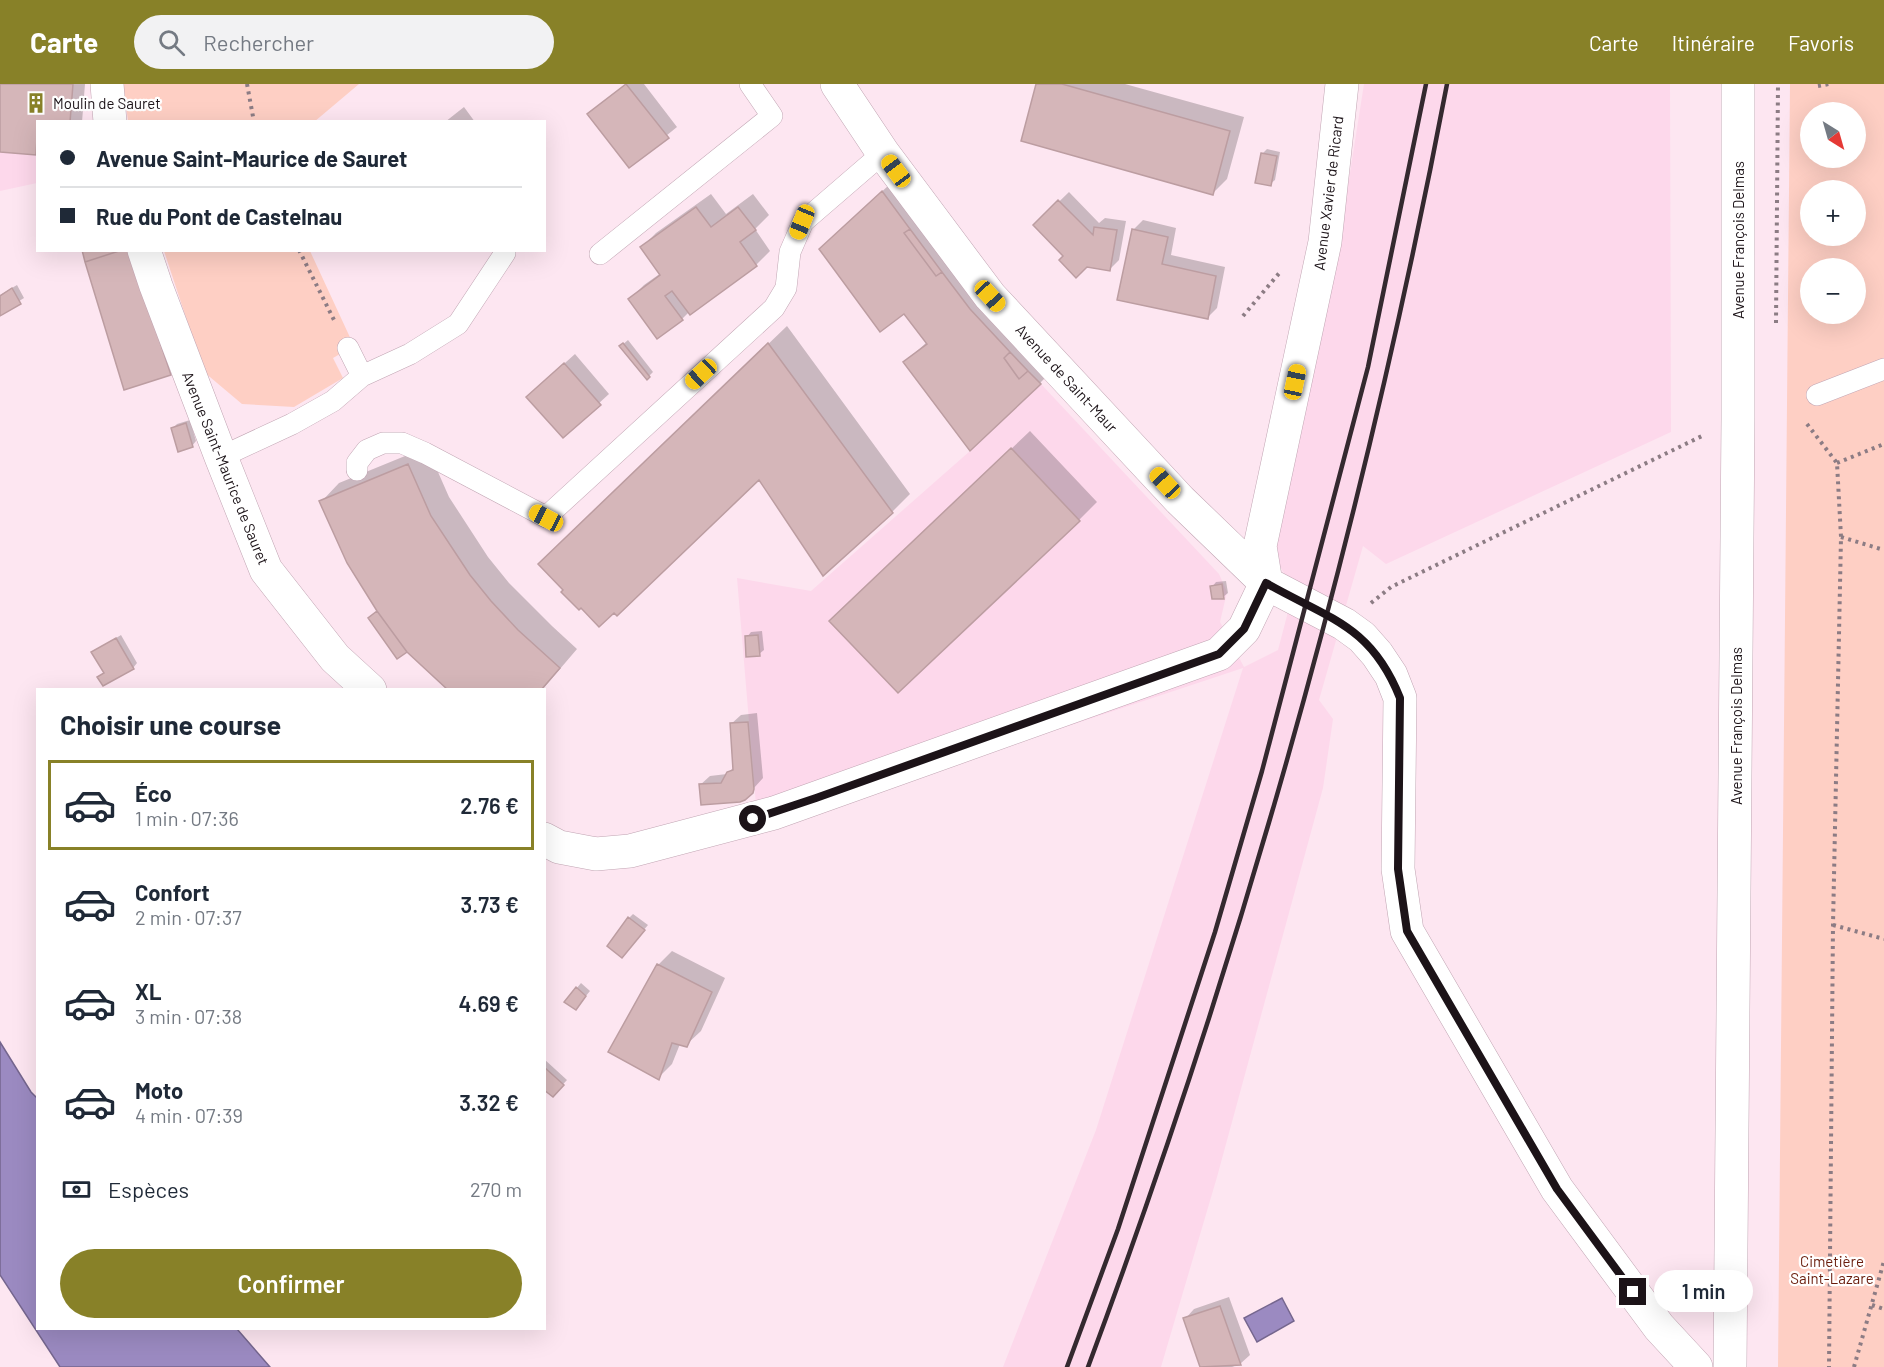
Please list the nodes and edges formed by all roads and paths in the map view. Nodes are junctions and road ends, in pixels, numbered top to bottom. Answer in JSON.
{"nodes":[{"id":1,"x":107,"y":84,"type":"edge"},
{"id":2,"x":247,"y":84,"type":"edge"},
{"id":3,"x":750,"y":84,"type":"edge"},
{"id":4,"x":837,"y":84,"type":"edge"},
{"id":5,"x":1342,"y":84,"type":"edge"},
{"id":6,"x":1738,"y":84,"type":"edge"},
{"id":7,"x":1829,"y":84,"type":"edge"},
{"id":8,"x":1818,"y":86,"type":"dead end"},
{"id":9,"x":110,"y":120,"type":"edge"},
{"id":10,"x":254,"y":120,"type":"edge"},
{"id":11,"x":883,"y":153,"type":"junction"},
{"id":12,"x":145,"y":252,"type":"edge"},
{"id":13,"x":300,"y":252,"type":"edge"},
{"id":14,"x":505,"y":253,"type":"dead end"},
{"id":15,"x":600,"y":254,"type":"dead end"},
{"id":16,"x":1283,"y":268,"type":"dead end"},
{"id":17,"x":1243,"y":316,"type":"dead end"},
{"id":18,"x":348,"y":348,"type":"joint"},
{"id":19,"x":1884,"y":369,"type":"edge"},
{"id":20,"x":362,"y":376,"type":"junction"},
{"id":21,"x":1817,"y":395,"type":"joint"},
{"id":22,"x":1738,"y":420,"type":"junction"},
{"id":23,"x":1884,"y":444,"type":"edge"},
{"id":24,"x":221,"y":457,"type":"junction"},
{"id":25,"x":1837,"y":463,"type":"junction"},
{"id":26,"x":357,"y":470,"type":"dead end"},
{"id":27,"x":1841,"y":537,"type":"junction"},
{"id":28,"x":1884,"y":550,"type":"edge"},
{"id":29,"x":1266,"y":583,"type":"junction"},
{"id":30,"x":1344,"y":624,"type":"junction"},
{"id":31,"x":367,"y":688,"type":"edge"},
{"id":32,"x":546,"y":840,"type":"edge"},
{"id":33,"x":1833,"y":925,"type":"junction"},
{"id":34,"x":1884,"y":939,"type":"edge"},
{"id":35,"x":1884,"y":1261,"type":"edge"},
{"id":36,"x":1872,"y":1305,"type":"junction"},
{"id":37,"x":1884,"y":1309,"type":"edge"},
{"id":38,"x":1696,"y":1367,"type":"edge"},
{"id":39,"x":1730,"y":1367,"type":"edge"},
{"id":40,"x":1829,"y":1367,"type":"edge"},
{"id":41,"x":1854,"y":1367,"type":"edge"}],
"edges":[{"from":1,"to":9,"type":"street"},
{"from":2,"to":10,"type":"path"},
{"from":3,"to":15,"type":"lane"},
{"from":4,"to":11,"type":"street","name":"Avenue de Saint-Maur"},
{"from":5,"to":29,"type":"street","name":"Avenue Xavier de Ricard"},
{"from":6,"to":22,"type":"street","name":"Avenue François Delmas"},
{"from":7,"to":8,"type":"path"},
{"from":11,"to":26,"type":"lane"},
{"from":11,"to":29,"type":"street","name":"Avenue de Saint-Maur"},
{"from":12,"to":24,"type":"street","name":"Avenue Saint-Maurice de Sauret"},
{"from":13,"to":18,"type":"path"},
{"from":14,"to":20,"type":"lane"},
{"from":16,"to":17,"type":"path"},
{"from":18,"to":20,"type":"lane"},
{"from":19,"to":21,"type":"lane"},
{"from":20,"to":24,"type":"lane"},
{"from":21,"to":25,"type":"path"},
{"from":22,"to":30,"type":"path"},
{"from":22,"to":39,"type":"street","name":"Avenue François Delmas"},
{"from":23,"to":25,"type":"path"},
{"from":24,"to":31,"type":"street","name":"Avenue Saint-Maurice de Sauret"},
{"from":25,"to":27,"type":"path"},
{"from":27,"to":28,"type":"path"},
{"from":27,"to":33,"type":"path"},
{"from":29,"to":30,"type":"street","name":"Avenue de Saint-Maur"},
{"from":29,"to":32,"type":"street"},
{"from":30,"to":38,"type":"street","name":"Avenue de Saint-Maur"},
{"from":33,"to":34,"type":"path"},
{"from":33,"to":40,"type":"path"},
{"from":35,"to":36,"type":"path"},
{"from":36,"to":37,"type":"path"},
{"from":36,"to":41,"type":"path"}]}
